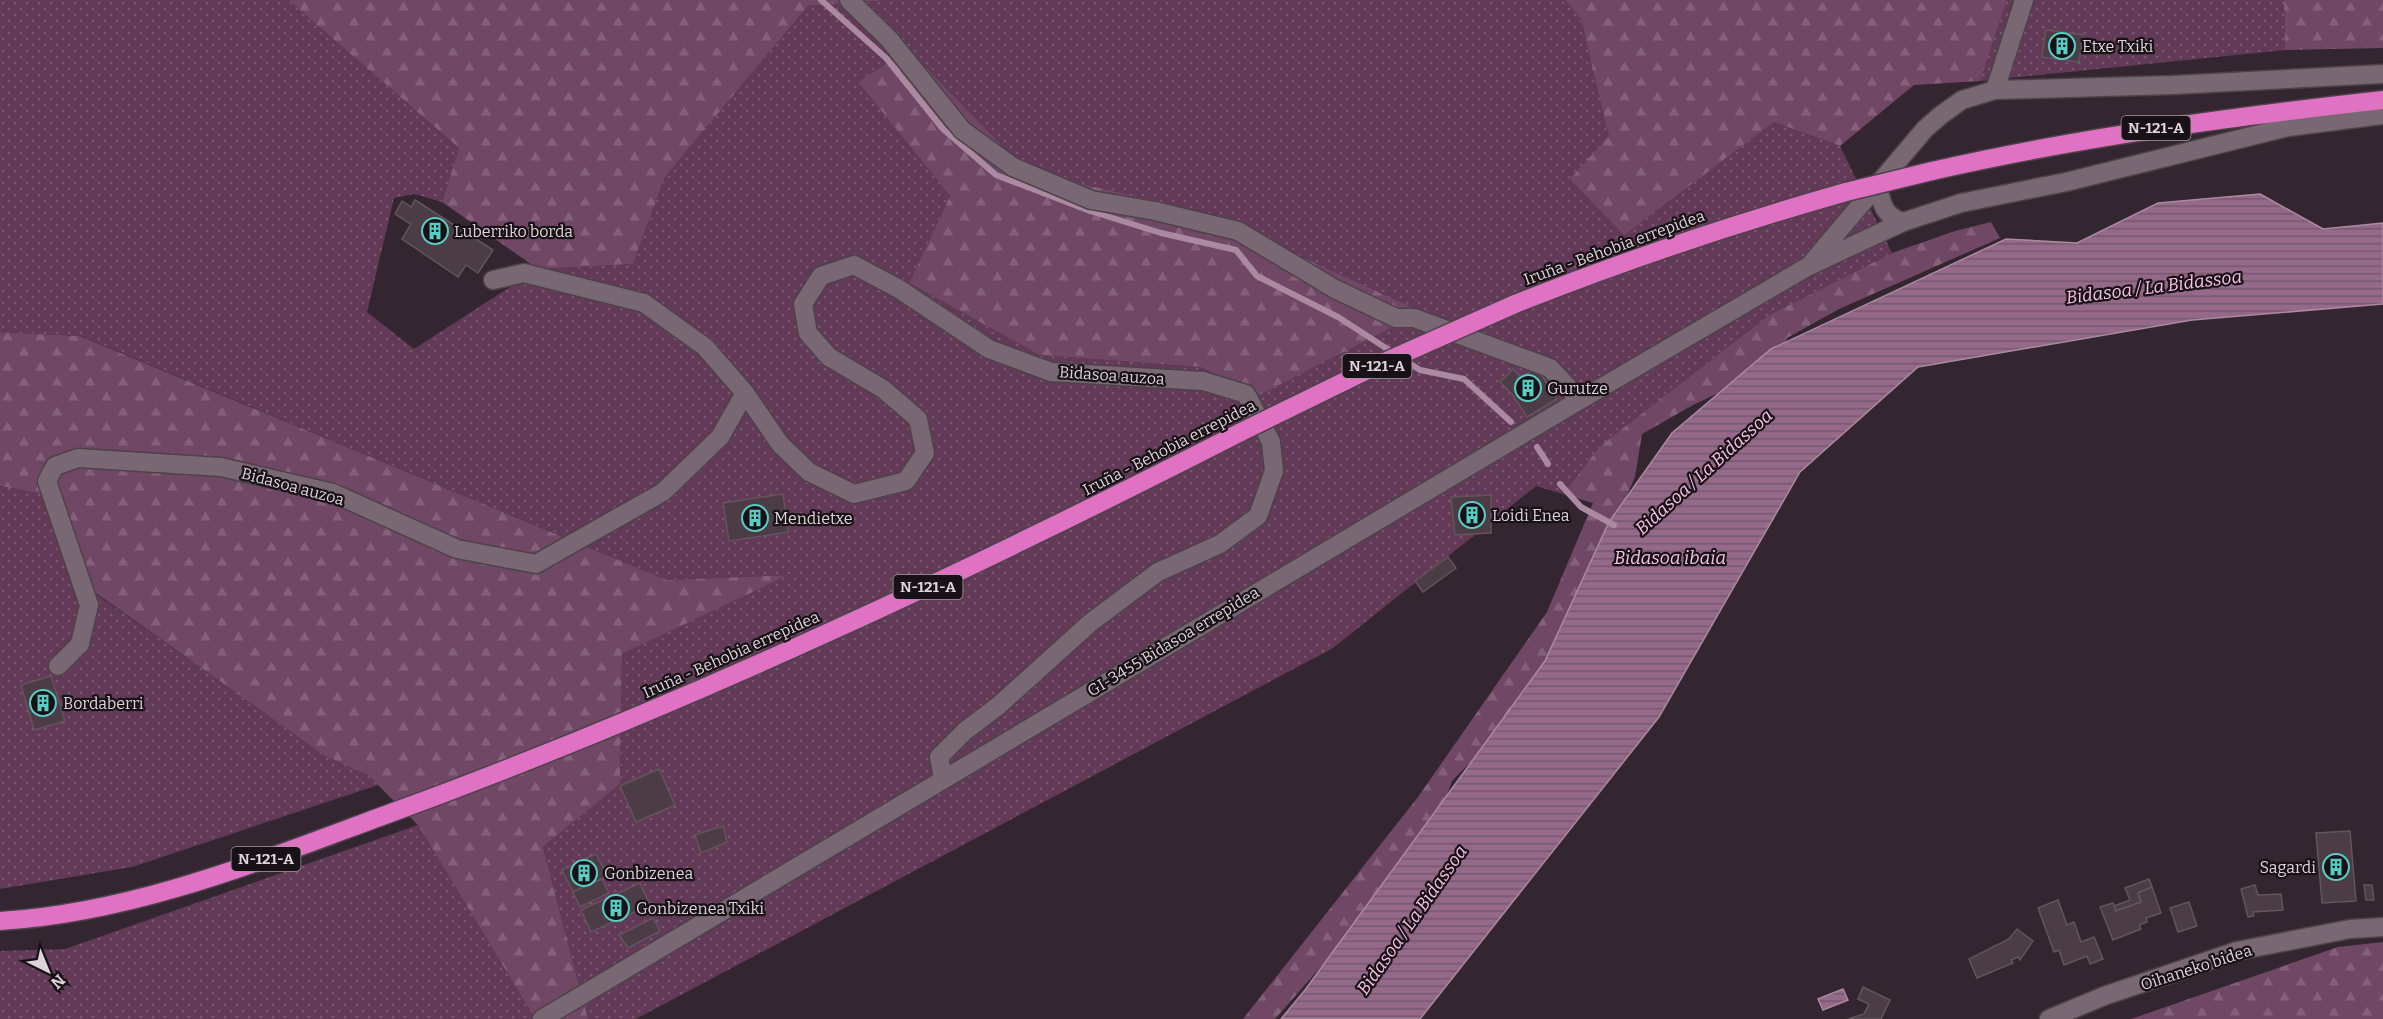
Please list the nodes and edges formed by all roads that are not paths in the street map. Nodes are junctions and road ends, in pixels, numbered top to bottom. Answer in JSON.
{"nodes":[{"id":1,"x":849,"y":0,"type":"edge"},
{"id":2,"x":2024,"y":0,"type":"edge"},
{"id":3,"x":2383,"y":74,"type":"edge"},
{"id":4,"x":1995,"y":90,"type":"junction"},
{"id":5,"x":2383,"y":99,"type":"edge"},
{"id":6,"x":2383,"y":115,"type":"edge"},
{"id":7,"x":1878,"y":187,"type":"junction"},
{"id":8,"x":1903,"y":222,"type":"junction"},
{"id":9,"x":1807,"y":267,"type":"junction"},
{"id":10,"x":493,"y":280,"type":"dead end"},
{"id":11,"x":745,"y":393,"type":"junction"},
{"id":12,"x":1580,"y":400,"type":"junction"},
{"id":13,"x":58,"y":666,"type":"dead end"},
{"id":14,"x":943,"y":778,"type":"junction"},
{"id":15,"x":0,"y":921,"type":"edge"},
{"id":16,"x":2383,"y":927,"type":"edge"},
{"id":17,"x":542,"y":1019,"type":"edge"},
{"id":18,"x":2049,"y":1019,"type":"edge"}],
"edges":[{"from":1,"to":12,"type":"street"},
{"from":2,"to":4,"type":"street"},
{"from":3,"to":4,"type":"street"},
{"from":4,"to":7,"type":"street"},
{"from":5,"to":15,"type":"highway","name":"Iruña - Behobia errepidea","number":"N-121-A","bridge":true},
{"from":6,"to":8,"type":"street"},
{"from":7,"to":8,"type":"street"},
{"from":7,"to":9,"type":"street"},
{"from":8,"to":9,"type":"street"},
{"from":9,"to":12,"type":"street","name":"GI-3455 Bidasoa errepidea"},
{"from":10,"to":11,"type":"street","name":"Bidasoa auzoa"},
{"from":11,"to":13,"type":"street","name":"Bidasoa auzoa"},
{"from":11,"to":14,"type":"street","name":"Bidasoa auzoa"},
{"from":12,"to":14,"type":"street","name":"GI-3455 Bidasoa errepidea"},
{"from":14,"to":17,"type":"street","name":"GI-3455 Bidasoa errepidea"},
{"from":16,"to":18,"type":"street","name":"Oihaneko bidea"}]}
